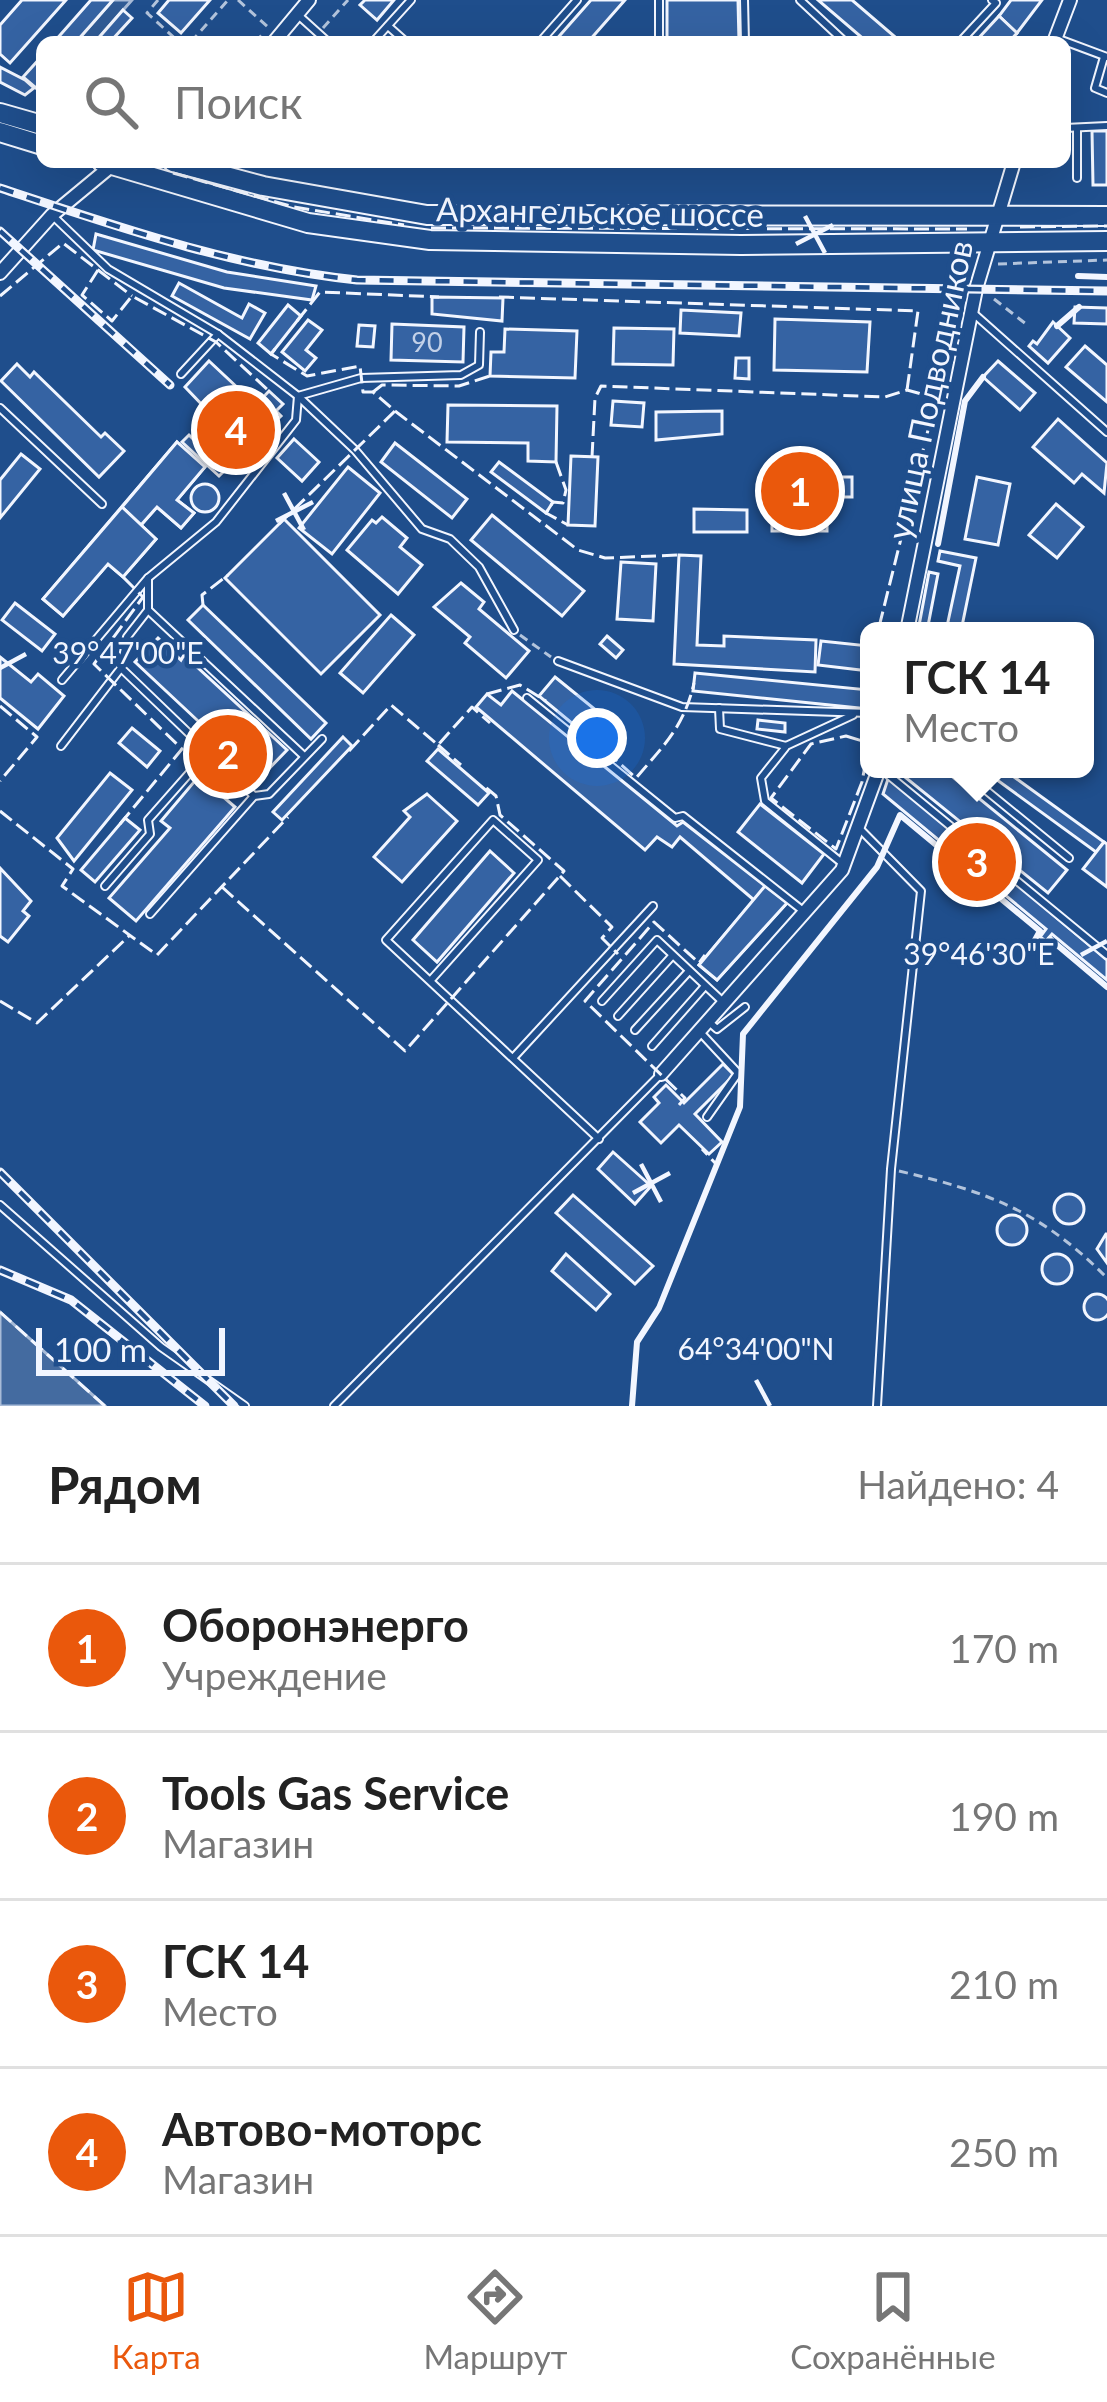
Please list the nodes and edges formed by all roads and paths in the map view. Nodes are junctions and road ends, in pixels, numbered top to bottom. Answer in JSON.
{"nodes":[{"id":1,"x":158,"y":0,"type":"edge"},
{"id":2,"x":228,"y":0,"type":"edge"},
{"id":3,"x":238,"y":0,"type":"edge"},
{"id":4,"x":348,"y":0,"type":"edge"},
{"id":5,"x":411,"y":0,"type":"edge"},
{"id":6,"x":577,"y":0,"type":"edge"},
{"id":7,"x":659,"y":0,"type":"edge"},
{"id":8,"x":745,"y":0,"type":"edge"},
{"id":9,"x":800,"y":0,"type":"edge"},
{"id":10,"x":992,"y":0,"type":"edge"},
{"id":11,"x":1070,"y":0,"type":"edge"},
{"id":12,"x":301,"y":5,"type":"edge"},
{"id":13,"x":388,"y":26,"type":"junction"},
{"id":14,"x":269,"y":28,"type":"dead end"},
{"id":15,"x":318,"y":33,"type":"junction"},
{"id":16,"x":172,"y":36,"type":"edge"},
{"id":17,"x":195,"y":36,"type":"edge"},
{"id":18,"x":278,"y":36,"type":"edge"},
{"id":19,"x":321,"y":36,"type":"edge"},
{"id":20,"x":379,"y":36,"type":"edge"},
{"id":21,"x":399,"y":36,"type":"edge"},
{"id":22,"x":545,"y":36,"type":"edge"},
{"id":23,"x":658,"y":36,"type":"edge"},
{"id":24,"x":745,"y":36,"type":"edge"},
{"id":25,"x":839,"y":36,"type":"edge"},
{"id":26,"x":966,"y":36,"type":"edge"},
{"id":27,"x":1056,"y":36,"type":"edge"},
{"id":28,"x":1071,"y":45,"type":"edge"},
{"id":29,"x":1105,"y":57,"type":"edge"},
{"id":30,"x":1107,"y":93,"type":"edge"},
{"id":31,"x":0,"y":113,"type":"edge"},
{"id":32,"x":36,"y":123,"type":"edge"},
{"id":33,"x":1107,"y":127,"type":"edge"},
{"id":34,"x":1071,"y":128,"type":"edge"},
{"id":35,"x":1077,"y":128,"type":"junction"},
{"id":36,"x":0,"y":132,"type":"edge"},
{"id":37,"x":36,"y":143,"type":"edge"},
{"id":38,"x":104,"y":168,"type":"edge"},
{"id":39,"x":126,"y":168,"type":"edge"},
{"id":40,"x":195,"y":168,"type":"edge"},
{"id":41,"x":1012,"y":168,"type":"edge"},
{"id":42,"x":1077,"y":178,"type":"dead end"},
{"id":43,"x":52,"y":215,"type":"junction"},
{"id":44,"x":996,"y":216,"type":"junction"},
{"id":45,"x":1107,"y":216,"type":"edge"},
{"id":46,"x":1107,"y":241,"type":"edge"},
{"id":47,"x":988,"y":242,"type":"junction"},
{"id":48,"x":1107,"y":260,"type":"edge"},
{"id":49,"x":998,"y":264,"type":"dead end"},
{"id":50,"x":0,"y":273,"type":"edge"},
{"id":51,"x":994,"y":298,"type":"dead end"},
{"id":52,"x":972,"y":312,"type":"junction"},
{"id":53,"x":1026,"y":324,"type":"dead end"},
{"id":54,"x":480,"y":332,"type":"dead end"},
{"id":55,"x":218,"y":334,"type":"junction"},
{"id":56,"x":181,"y":374,"type":"dead end"},
{"id":57,"x":298,"y":396,"type":"junction"},
{"id":58,"x":0,"y":408,"type":"edge"},
{"id":59,"x":1107,"y":431,"type":"edge"},
{"id":60,"x":102,"y":504,"type":"dead end"},
{"id":61,"x":148,"y":578,"type":"junction"},
{"id":62,"x":148,"y":610,"type":"junction"},
{"id":63,"x":909,"y":622,"type":"edge"},
{"id":64,"x":514,"y":630,"type":"joint"},
{"id":65,"x":557,"y":662,"type":"joint"},
{"id":66,"x":121,"y":668,"type":"junction"},
{"id":67,"x":62,"y":680,"type":"dead end"},
{"id":68,"x":527,"y":698,"type":"dead end"},
{"id":69,"x":719,"y":708,"type":"junction"},
{"id":70,"x":856,"y":712,"type":"junction"},
{"id":71,"x":860,"y":712,"type":"edge"},
{"id":72,"x":322,"y":739,"type":"dead end"},
{"id":73,"x":62,"y":746,"type":"dead end"},
{"id":74,"x":786,"y":746,"type":"junction"},
{"id":75,"x":208,"y":752,"type":"junction"},
{"id":76,"x":304,"y":756,"type":"junction"},
{"id":77,"x":877,"y":778,"type":"edge"},
{"id":78,"x":891,"y":778,"type":"edge"},
{"id":79,"x":971,"y":778,"type":"edge"},
{"id":80,"x":254,"y":796,"type":"junction"},
{"id":81,"x":860,"y":829,"type":"junction"},
{"id":82,"x":1069,"y":858,"type":"dead end"},
{"id":83,"x":845,"y":866,"type":"junction"},
{"id":84,"x":106,"y":886,"type":"dead end"},
{"id":85,"x":653,"y":906,"type":"dead end"},
{"id":86,"x":806,"y":913,"type":"junction"},
{"id":87,"x":150,"y":914,"type":"dead end"},
{"id":88,"x":673,"y":955,"type":"junction"},
{"id":89,"x":1107,"y":955,"type":"edge"},
{"id":90,"x":689,"y":971,"type":"junction"},
{"id":91,"x":431,"y":980,"type":"junction"},
{"id":92,"x":706,"y":986,"type":"junction"},
{"id":93,"x":602,"y":1001,"type":"dead end"},
{"id":94,"x":725,"y":1004,"type":"junction"},
{"id":95,"x":745,"y":1007,"type":"dead end"},
{"id":96,"x":618,"y":1016,"type":"dead end"},
{"id":97,"x":704,"y":1027,"type":"junction"},
{"id":98,"x":635,"y":1030,"type":"dead end"},
{"id":99,"x":652,"y":1046,"type":"dead end"},
{"id":100,"x":513,"y":1058,"type":"junction"},
{"id":101,"x":661,"y":1074,"type":"joint"},
{"id":102,"x":707,"y":1117,"type":"dead end"},
{"id":103,"x":598,"y":1138,"type":"junction"},
{"id":104,"x":892,"y":1169,"type":"junction"},
{"id":105,"x":0,"y":1205,"type":"edge"},
{"id":106,"x":1107,"y":1277,"type":"edge"},
{"id":107,"x":245,"y":1406,"type":"edge"},
{"id":108,"x":334,"y":1406,"type":"edge"},
{"id":109,"x":877,"y":1406,"type":"edge"}],
"edges":[{"from":1,"to":16,"type":"path"},
{"from":2,"to":17,"type":"path"},
{"from":3,"to":14,"type":"path"},
{"from":4,"to":15,"type":"path"},
{"from":5,"to":13,"type":"lane"},
{"from":6,"to":22,"type":"lane"},
{"from":7,"to":23,"type":"lane"},
{"from":8,"to":24,"type":"lane"},
{"from":9,"to":25,"type":"lane"},
{"from":10,"to":26,"type":"lane"},
{"from":11,"to":27,"type":"street"},
{"from":12,"to":15,"type":"lane"},
{"from":12,"to":18,"type":"street"},
{"from":13,"to":20,"type":"lane"},
{"from":13,"to":21,"type":"lane"},
{"from":15,"to":19,"type":"lane"},
{"from":28,"to":29,"type":"lane"},
{"from":29,"to":30,"type":"lane"},
{"from":31,"to":32,"type":"main road"},
{"from":33,"to":35,"type":"lane"},
{"from":34,"to":35,"type":"lane"},
{"from":35,"to":42,"type":"lane"},
{"from":36,"to":37,"type":"main road"},
{"from":38,"to":43,"type":"street"},
{"from":39,"to":47,"type":"main road","name":"Архангельское шоссе"},
{"from":40,"to":44,"type":"main road","name":"Архангельское шоссе"},
{"from":41,"to":44,"type":"street","name":"улица Подводников"},
{"from":43,"to":50,"type":"street"},
{"from":43,"to":55,"type":"lane"},
{"from":44,"to":45,"type":"main road","name":"Архангельское шоссе"},
{"from":44,"to":47,"type":"street","name":"улица Подводников"},
{"from":46,"to":47,"type":"main road","name":"Архангельское шоссе"},
{"from":47,"to":52,"type":"street","name":"улица Подводников"},
{"from":48,"to":49,"type":"path"},
{"from":51,"to":53,"type":"path"},
{"from":52,"to":59,"type":"lane"},
{"from":52,"to":63,"type":"street","name":"улица Подводников"},
{"from":54,"to":57,"type":"lane"},
{"from":55,"to":56,"type":"lane"},
{"from":55,"to":57,"type":"lane"},
{"from":57,"to":61,"type":"lane"},
{"from":57,"to":64,"type":"lane"},
{"from":58,"to":60,"type":"lane"},
{"from":61,"to":62,"type":"lane"},
{"from":61,"to":67,"type":"lane"},
{"from":62,"to":66,"type":"lane"},
{"from":62,"to":76,"type":"lane"},
{"from":64,"to":65,"type":"path"},
{"from":65,"to":69,"type":"lane"},
{"from":66,"to":73,"type":"lane"},
{"from":66,"to":75,"type":"lane"},
{"from":68,"to":86,"type":"lane"},
{"from":69,"to":70,"type":"lane"},
{"from":69,"to":74,"type":"lane"},
{"from":70,"to":71,"type":"lane"},
{"from":70,"to":74,"type":"lane"},
{"from":72,"to":76,"type":"lane"},
{"from":74,"to":83,"type":"lane"},
{"from":75,"to":80,"type":"lane"},
{"from":75,"to":84,"type":"lane"},
{"from":76,"to":80,"type":"lane"},
{"from":77,"to":81,"type":"street"},
{"from":78,"to":89,"type":"lane"},
{"from":79,"to":82,"type":"lane"},
{"from":80,"to":87,"type":"lane"},
{"from":81,"to":83,"type":"street"},
{"from":81,"to":104,"type":"lane"},
{"from":83,"to":86,"type":"street"},
{"from":85,"to":100,"type":"lane"},
{"from":86,"to":94,"type":"street"},
{"from":88,"to":90,"type":"lane"},
{"from":88,"to":93,"type":"lane"},
{"from":88,"to":96,"type":"lane"},
{"from":90,"to":92,"type":"lane"},
{"from":90,"to":98,"type":"lane"},
{"from":91,"to":91,"type":"lane"},
{"from":91,"to":100,"type":"lane"},
{"from":92,"to":94,"type":"lane"},
{"from":92,"to":99,"type":"lane"},
{"from":94,"to":97,"type":"street"},
{"from":95,"to":97,"type":"lane"},
{"from":97,"to":101,"type":"street"},
{"from":97,"to":102,"type":"lane"},
{"from":100,"to":103,"type":"lane"},
{"from":101,"to":103,"type":"lane"},
{"from":103,"to":108,"type":"lane"},
{"from":104,"to":106,"type":"path"},
{"from":104,"to":109,"type":"lane"},
{"from":105,"to":107,"type":"lane"}]}
